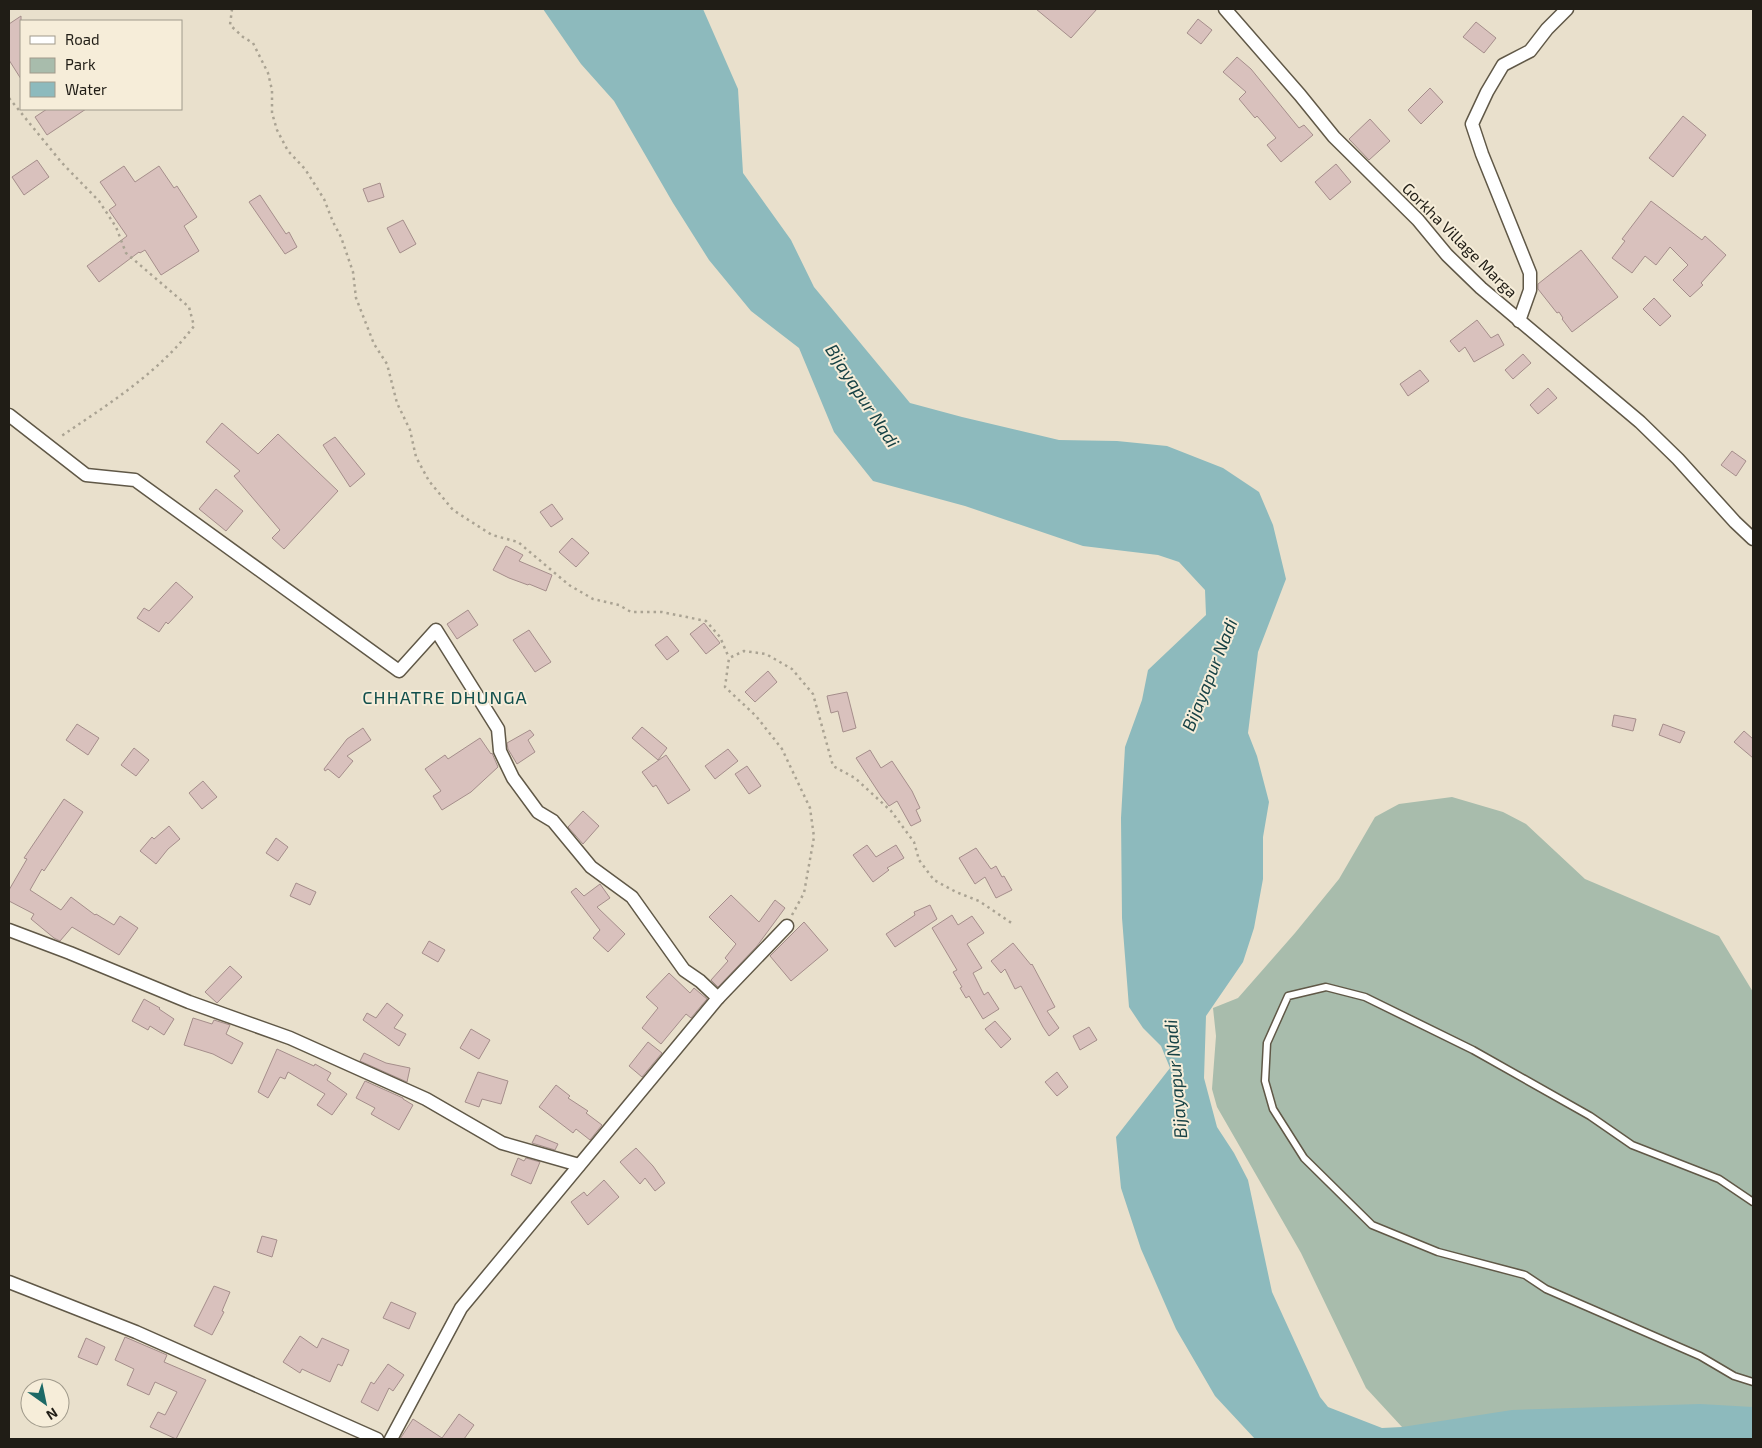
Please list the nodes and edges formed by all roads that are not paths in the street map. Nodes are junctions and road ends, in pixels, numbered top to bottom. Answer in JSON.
{"nodes":[{"id":1,"x":1225,"y":9,"type":"edge"},
{"id":2,"x":1567,"y":9,"type":"edge"},
{"id":3,"x":1519,"y":321,"type":"junction"},
{"id":4,"x":9,"y":415,"type":"edge"},
{"id":5,"x":1753,"y":539,"type":"edge"},
{"id":6,"x":786,"y":926,"type":"road end"},
{"id":7,"x":9,"y":930,"type":"edge"},
{"id":8,"x":718,"y":998,"type":"junction"},
{"id":9,"x":579,"y":1165,"type":"junction"},
{"id":10,"x":1753,"y":1202,"type":"edge"},
{"id":11,"x":9,"y":1282,"type":"edge"},
{"id":12,"x":1753,"y":1382,"type":"edge"},
{"id":13,"x":377,"y":1439,"type":"edge"},
{"id":14,"x":391,"y":1439,"type":"edge"}],
"edges":[{"from":1,"to":3,"type":"street","name":"Gorkha Village Marga"},
{"from":2,"to":3,"type":"street"},
{"from":3,"to":5,"type":"street","name":"Gorkha Village Marga"},
{"from":4,"to":8,"type":"street"},
{"from":6,"to":8,"type":"street"},
{"from":7,"to":9,"type":"street"},
{"from":8,"to":9,"type":"street"},
{"from":9,"to":14,"type":"street"},
{"from":10,"to":12,"type":"lane"},
{"from":11,"to":13,"type":"street"}]}
